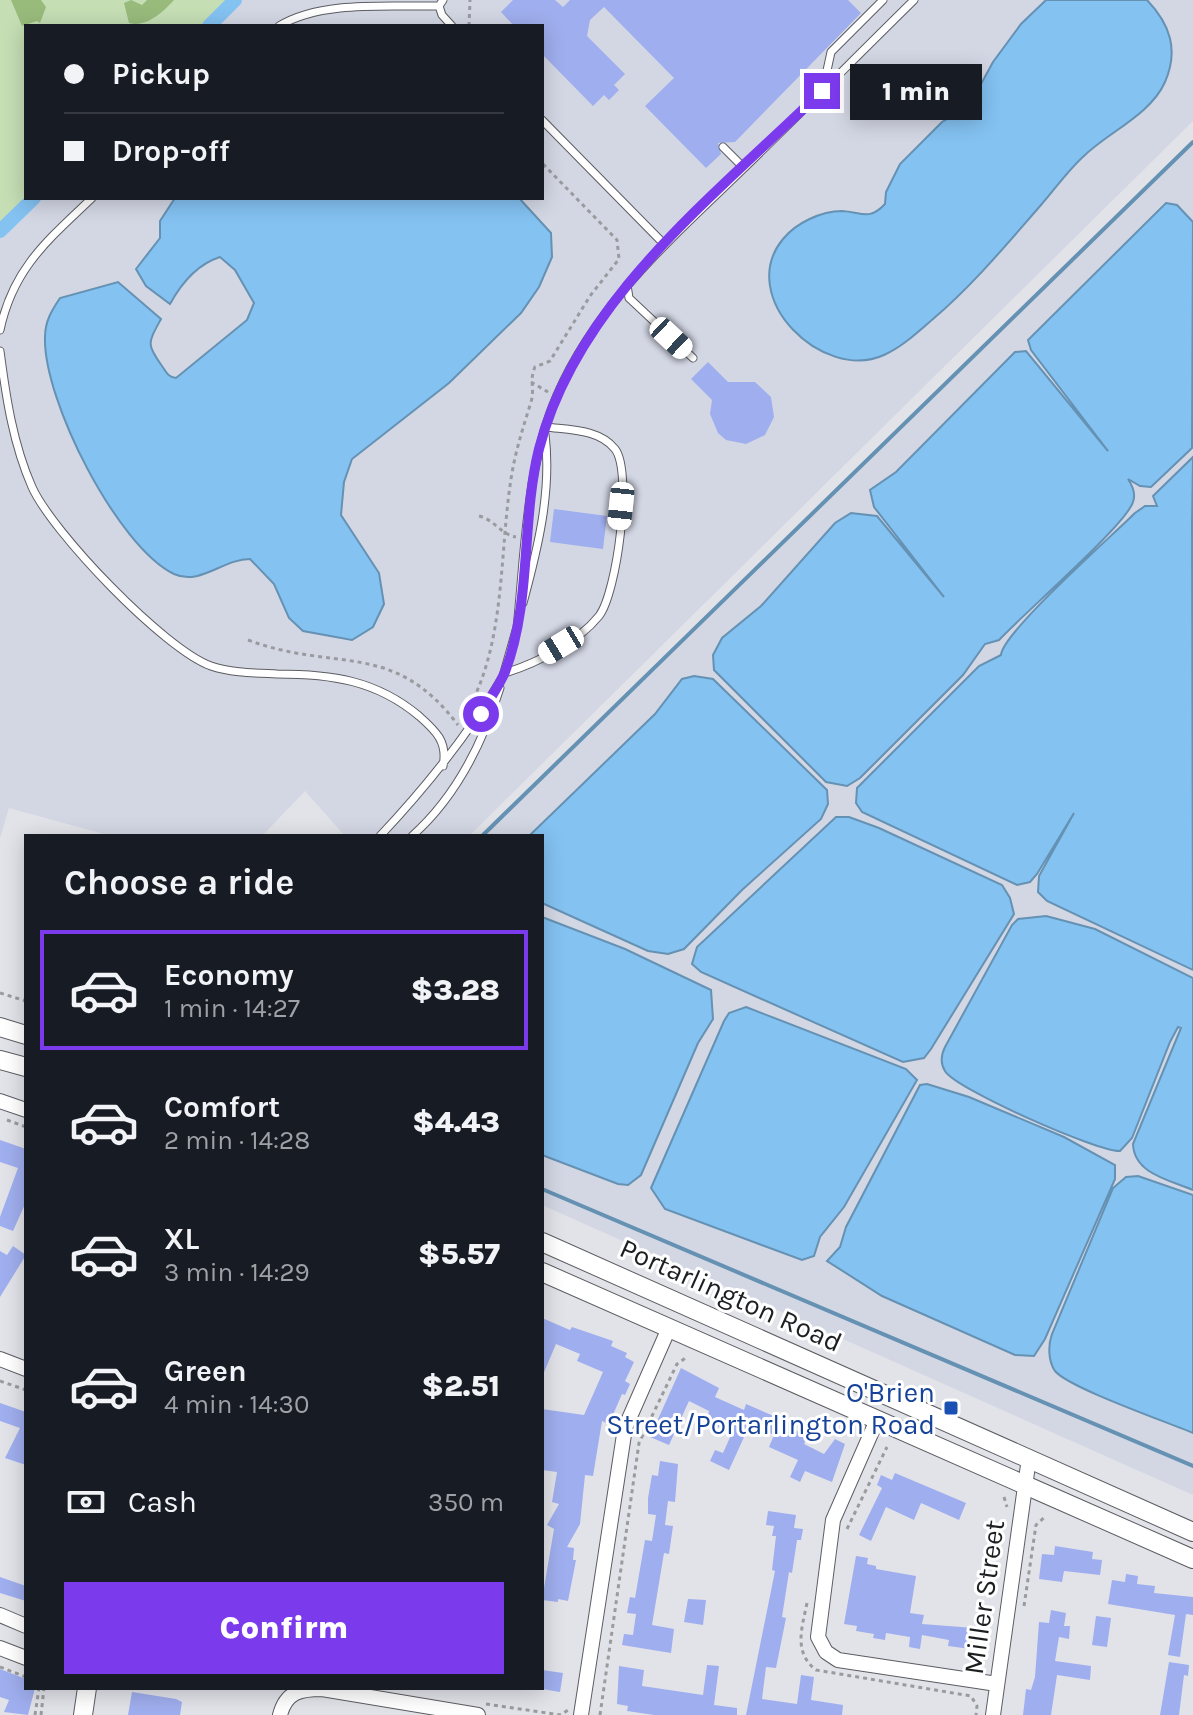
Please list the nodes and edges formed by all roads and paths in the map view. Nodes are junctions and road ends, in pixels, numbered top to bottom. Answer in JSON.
{"nodes":[{"id":1,"x":470,"y":0,"type":"edge"},
{"id":2,"x":883,"y":0,"type":"edge"},
{"id":3,"x":914,"y":0,"type":"edge"},
{"id":4,"x":441,"y":3,"type":"edge"},
{"id":5,"x":282,"y":24,"type":"edge"},
{"id":6,"x":450,"y":24,"type":"edge"},
{"id":7,"x":469,"y":24,"type":"edge"},
{"id":8,"x":822,"y":91,"type":"junction"},
{"id":9,"x":544,"y":122,"type":"edge"},
{"id":10,"x":723,"y":147,"type":"dead end"},
{"id":11,"x":744,"y":168,"type":"junction"},
{"id":12,"x":90,"y":200,"type":"edge"},
{"id":13,"x":664,"y":244,"type":"junction"},
{"id":14,"x":627,"y":285,"type":"junction"},
{"id":15,"x":0,"y":330,"type":"edge"},
{"id":16,"x":0,"y":351,"type":"edge"},
{"id":17,"x":693,"y":358,"type":"dead end"},
{"id":18,"x":545,"y":429,"type":"junction"},
{"id":19,"x":479,"y":516,"type":"dead end"},
{"id":20,"x":527,"y":538,"type":"junction"},
{"id":21,"x":517,"y":628,"type":"junction"},
{"id":22,"x":248,"y":640,"type":"dead end"},
{"id":23,"x":505,"y":673,"type":"junction"},
{"id":24,"x":458,"y":725,"type":"dead end"},
{"id":25,"x":443,"y":766,"type":"junction"},
{"id":26,"x":382,"y":834,"type":"edge"},
{"id":27,"x":414,"y":834,"type":"edge"},
{"id":28,"x":0,"y":993,"type":"edge"},
{"id":29,"x":24,"y":1000,"type":"edge"},
{"id":30,"x":0,"y":1027,"type":"edge"},
{"id":31,"x":24,"y":1034,"type":"edge"},
{"id":32,"x":0,"y":1060,"type":"edge"},
{"id":33,"x":24,"y":1066,"type":"edge"},
{"id":34,"x":0,"y":1101,"type":"edge"},
{"id":35,"x":24,"y":1109,"type":"edge"},
{"id":36,"x":0,"y":1117,"type":"edge"},
{"id":37,"x":24,"y":1126,"type":"edge"},
{"id":38,"x":544,"y":1243,"type":"edge"},
{"id":39,"x":544,"y":1273,"type":"edge"},
{"id":40,"x":669,"y":1328,"type":"junction"},
{"id":41,"x":687,"y":1357,"type":"dead end"},
{"id":42,"x":0,"y":1359,"type":"edge"},
{"id":43,"x":24,"y":1368,"type":"edge"},
{"id":44,"x":0,"y":1381,"type":"edge"},
{"id":45,"x":24,"y":1389,"type":"edge"},
{"id":46,"x":877,"y":1420,"type":"junction"},
{"id":47,"x":887,"y":1447,"type":"dead end"},
{"id":48,"x":1029,"y":1458,"type":"junction"},
{"id":49,"x":1027,"y":1487,"type":"junction"},
{"id":50,"x":1004,"y":1497,"type":"dead end"},
{"id":51,"x":1007,"y":1509,"type":"dead end"},
{"id":52,"x":1046,"y":1516,"type":"dead end"},
{"id":53,"x":846,"y":1529,"type":"dead end"},
{"id":54,"x":1193,"y":1532,"type":"edge"},
{"id":55,"x":1193,"y":1559,"type":"edge"},
{"id":56,"x":808,"y":1594,"type":"dead end"},
{"id":57,"x":1023,"y":1613,"type":"dead end"},
{"id":58,"x":0,"y":1615,"type":"edge"},
{"id":59,"x":24,"y":1625,"type":"edge"},
{"id":60,"x":988,"y":1644,"type":"dead end"},
{"id":61,"x":0,"y":1648,"type":"edge"},
{"id":62,"x":24,"y":1657,"type":"edge"},
{"id":63,"x":0,"y":1667,"type":"edge"},
{"id":64,"x":971,"y":1668,"type":"dead end"},
{"id":65,"x":24,"y":1676,"type":"edge"},
{"id":66,"x":997,"y":1684,"type":"junction"},
{"id":67,"x":41,"y":1690,"type":"edge"},
{"id":68,"x":42,"y":1690,"type":"edge"},
{"id":69,"x":87,"y":1690,"type":"edge"},
{"id":70,"x":299,"y":1690,"type":"edge"},
{"id":71,"x":322,"y":1690,"type":"edge"},
{"id":72,"x":365,"y":1692,"type":"edge"},
{"id":73,"x":480,"y":1709,"type":"edge"},
{"id":74,"x":575,"y":1712,"type":"edge"},
{"id":75,"x":35,"y":1715,"type":"edge"},
{"id":76,"x":41,"y":1715,"type":"edge"},
{"id":77,"x":83,"y":1715,"type":"edge"},
{"id":78,"x":280,"y":1715,"type":"edge"},
{"id":79,"x":600,"y":1715,"type":"edge"},
{"id":80,"x":976,"y":1715,"type":"edge"},
{"id":81,"x":993,"y":1715,"type":"edge"}],
"edges":[{"from":1,"to":7,"type":"path"},
{"from":2,"to":8,"type":"lane"},
{"from":3,"to":8,"type":"lane"},
{"from":4,"to":5,"type":"lane"},
{"from":4,"to":6,"type":"lane"},
{"from":8,"to":11,"type":"lane"},
{"from":9,"to":13,"type":"lane"},
{"from":10,"to":11,"type":"lane"},
{"from":11,"to":13,"type":"lane"},
{"from":12,"to":15,"type":"lane"},
{"from":13,"to":14,"type":"lane"},
{"from":14,"to":17,"type":"lane"},
{"from":14,"to":18,"type":"lane"},
{"from":16,"to":25,"type":"lane"},
{"from":18,"to":20,"type":"lane"},
{"from":18,"to":21,"type":"lane"},
{"from":18,"to":23,"type":"lane"},
{"from":19,"to":20,"type":"path"},
{"from":20,"to":21,"type":"lane"},
{"from":21,"to":23,"type":"lane"},
{"from":22,"to":24,"type":"path"},
{"from":23,"to":25,"type":"lane"},
{"from":23,"to":27,"type":"lane"},
{"from":25,"to":26,"type":"lane"},
{"from":28,"to":29,"type":"path"},
{"from":30,"to":31,"type":"main road"},
{"from":32,"to":33,"type":"main road"},
{"from":34,"to":35,"type":"street"},
{"from":36,"to":37,"type":"path"},
{"from":38,"to":48,"type":"main road","name":"Portarlington Road"},
{"from":39,"to":40,"type":"main road","name":"Portarlington Road"},
{"from":40,"to":46,"type":"main road","name":"Portarlington Road"},
{"from":40,"to":74,"type":"street"},
{"from":41,"to":79,"type":"path"},
{"from":42,"to":43,"type":"street"},
{"from":44,"to":45,"type":"path"},
{"from":46,"to":49,"type":"main road","name":"Portarlington Road"},
{"from":46,"to":66,"type":"street"},
{"from":47,"to":53,"type":"path"},
{"from":48,"to":49,"type":"street"},
{"from":48,"to":54,"type":"main road","name":"Portarlington Road"},
{"from":49,"to":55,"type":"main road","name":"Portarlington Road"},
{"from":49,"to":66,"type":"street","name":"Miller Street"},
{"from":50,"to":51,"type":"path"},
{"from":52,"to":57,"type":"path"},
{"from":56,"to":80,"type":"path"},
{"from":58,"to":59,"type":"street"},
{"from":60,"to":64,"type":"path"},
{"from":61,"to":62,"type":"street"},
{"from":63,"to":65,"type":"path"},
{"from":66,"to":81,"type":"street","name":"Miller Street"},
{"from":67,"to":75,"type":"path"},
{"from":68,"to":76,"type":"path"},
{"from":69,"to":77,"type":"main road"},
{"from":70,"to":78,"type":"street"},
{"from":71,"to":72,"type":"street"},
{"from":72,"to":73,"type":"street"},
{"from":73,"to":74,"type":"path"}]}
